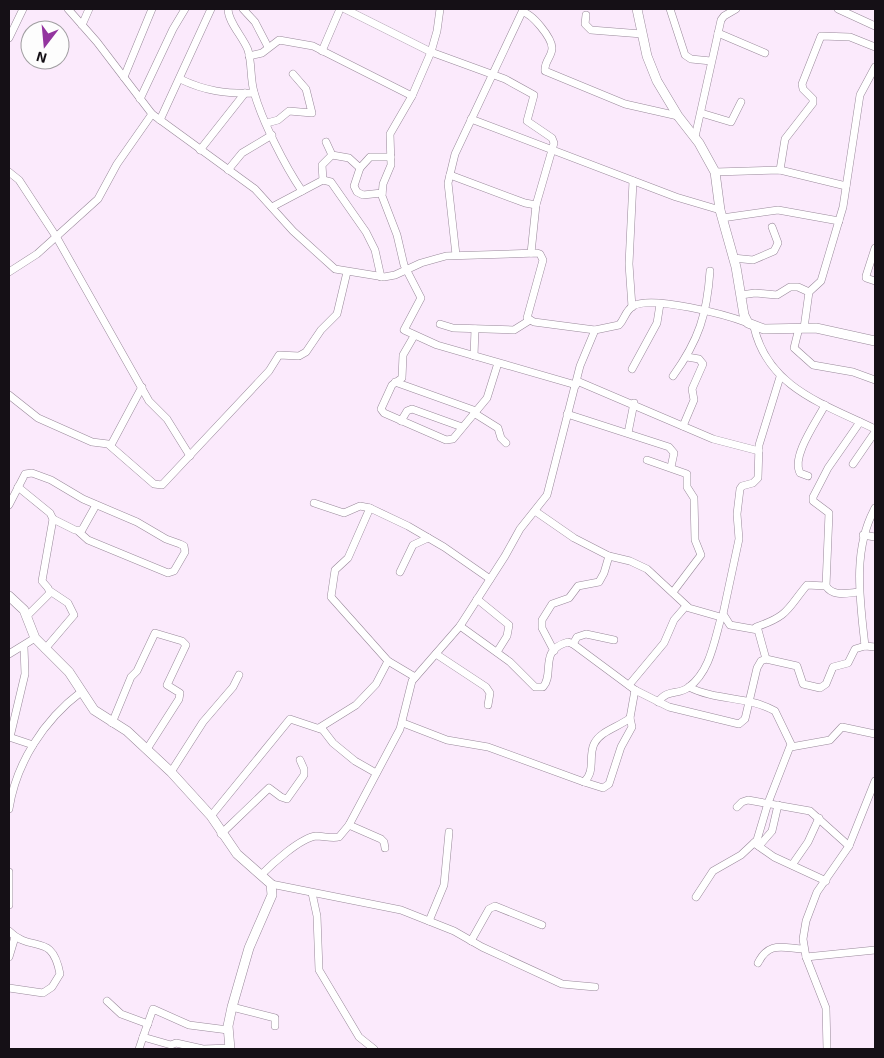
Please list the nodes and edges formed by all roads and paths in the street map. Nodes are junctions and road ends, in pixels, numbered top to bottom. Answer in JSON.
{"nodes":[{"id":1,"x":23,"y":9,"type":"edge"},
{"id":2,"x":68,"y":9,"type":"edge"},
{"id":3,"x":89,"y":9,"type":"edge"},
{"id":4,"x":152,"y":9,"type":"edge"},
{"id":5,"x":185,"y":9,"type":"edge"},
{"id":6,"x":211,"y":9,"type":"edge"},
{"id":7,"x":228,"y":9,"type":"edge"},
{"id":8,"x":243,"y":9,"type":"edge"},
{"id":9,"x":340,"y":9,"type":"edge"},
{"id":10,"x":345,"y":9,"type":"edge"},
{"id":11,"x":637,"y":9,"type":"edge"},
{"id":12,"x":670,"y":9,"type":"edge"},
{"id":13,"x":736,"y":9,"type":"edge"},
{"id":14,"x":838,"y":9,"type":"edge"},
{"id":15,"x":438,"y":10,"type":"edge"},
{"id":16,"x":586,"y":15,"type":"dead end"},
{"id":17,"x":82,"y":25,"type":"junction"},
{"id":18,"x":875,"y":26,"type":"edge"},
{"id":19,"x":718,"y":33,"type":"junction"},
{"id":20,"x":642,"y":34,"type":"junction"},
{"id":21,"x":9,"y":38,"type":"edge"},
{"id":22,"x":268,"y":47,"type":"junction"},
{"id":23,"x":875,"y":47,"type":"edge"},
{"id":24,"x":322,"y":51,"type":"junction"},
{"id":25,"x":431,"y":52,"type":"junction"},
{"id":26,"x":765,"y":53,"type":"dead end"},
{"id":27,"x":250,"y":56,"type":"junction"},
{"id":28,"x":711,"y":61,"type":"junction"},
{"id":29,"x":875,"y":67,"type":"edge"},
{"id":30,"x":293,"y":74,"type":"dead end"},
{"id":31,"x":491,"y":75,"type":"junction"},
{"id":32,"x":124,"y":77,"type":"junction"},
{"id":33,"x":180,"y":79,"type":"junction"},
{"id":34,"x":245,"y":93,"type":"junction"},
{"id":35,"x":254,"y":93,"type":"junction"},
{"id":36,"x":412,"y":96,"type":"junction"},
{"id":37,"x":140,"y":99,"type":"junction"},
{"id":38,"x":741,"y":102,"type":"dead end"},
{"id":39,"x":701,"y":113,"type":"junction"},
{"id":40,"x":152,"y":114,"type":"junction"},
{"id":41,"x":678,"y":116,"type":"junction"},
{"id":42,"x":471,"y":119,"type":"junction"},
{"id":43,"x":160,"y":120,"type":"junction"},
{"id":44,"x":267,"y":123,"type":"junction"},
{"id":45,"x":272,"y":135,"type":"junction"},
{"id":46,"x":695,"y":138,"type":"junction"},
{"id":47,"x":326,"y":142,"type":"dead end"},
{"id":48,"x":200,"y":150,"type":"junction"},
{"id":49,"x":552,"y":151,"type":"junction"},
{"id":50,"x":332,"y":155,"type":"junction"},
{"id":51,"x":391,"y":157,"type":"junction"},
{"id":52,"x":360,"y":168,"type":"junction"},
{"id":53,"x":228,"y":170,"type":"junction"},
{"id":54,"x":780,"y":170,"type":"junction"},
{"id":55,"x":9,"y":172,"type":"edge"},
{"id":56,"x":714,"y":172,"type":"junction"},
{"id":57,"x":450,"y":175,"type":"junction"},
{"id":58,"x":324,"y":180,"type":"junction"},
{"id":59,"x":633,"y":181,"type":"junction"},
{"id":60,"x":846,"y":186,"type":"junction"},
{"id":61,"x":302,"y":191,"type":"junction"},
{"id":62,"x":382,"y":193,"type":"junction"},
{"id":63,"x":536,"y":205,"type":"junction"},
{"id":64,"x":272,"y":207,"type":"junction"},
{"id":65,"x":721,"y":214,"type":"junction"},
{"id":66,"x":839,"y":221,"type":"junction"},
{"id":67,"x":772,"y":228,"type":"dead end"},
{"id":68,"x":57,"y":238,"type":"junction"},
{"id":69,"x":875,"y":248,"type":"edge"},
{"id":70,"x":532,"y":253,"type":"junction"},
{"id":71,"x":456,"y":255,"type":"junction"},
{"id":72,"x":733,"y":258,"type":"junction"},
{"id":73,"x":406,"y":270,"type":"junction"},
{"id":74,"x":710,"y":271,"type":"dead end"},
{"id":75,"x":9,"y":272,"type":"edge"},
{"id":76,"x":347,"y":272,"type":"junction"},
{"id":77,"x":381,"y":277,"type":"junction"},
{"id":78,"x":875,"y":282,"type":"edge"},
{"id":79,"x":809,"y":292,"type":"junction"},
{"id":80,"x":741,"y":295,"type":"junction"},
{"id":81,"x":660,"y":304,"type":"junction"},
{"id":82,"x":632,"y":307,"type":"junction"},
{"id":83,"x":706,"y":310,"type":"junction"},
{"id":84,"x":530,"y":320,"type":"junction"},
{"id":85,"x":440,"y":324,"type":"dead end"},
{"id":86,"x":751,"y":325,"type":"junction"},
{"id":87,"x":801,"y":328,"type":"junction"},
{"id":88,"x":475,"y":329,"type":"junction"},
{"id":89,"x":595,"y":330,"type":"junction"},
{"id":90,"x":414,"y":336,"type":"junction"},
{"id":91,"x":875,"y":341,"type":"edge"},
{"id":92,"x":474,"y":356,"type":"junction"},
{"id":93,"x":687,"y":356,"type":"junction"},
{"id":94,"x":498,"y":363,"type":"junction"},
{"id":95,"x":632,"y":369,"type":"dead end"},
{"id":96,"x":673,"y":376,"type":"dead end"},
{"id":97,"x":780,"y":377,"type":"junction"},
{"id":98,"x":875,"y":380,"type":"edge"},
{"id":99,"x":395,"y":382,"type":"junction"},
{"id":100,"x":576,"y":383,"type":"junction"},
{"id":101,"x":142,"y":387,"type":"junction"},
{"id":102,"x":9,"y":395,"type":"edge"},
{"id":103,"x":634,"y":403,"type":"junction"},
{"id":104,"x":825,"y":405,"type":"junction"},
{"id":105,"x":475,"y":412,"type":"junction"},
{"id":106,"x":567,"y":414,"type":"junction"},
{"id":107,"x":401,"y":420,"type":"junction"},
{"id":108,"x":860,"y":422,"type":"junction"},
{"id":109,"x":683,"y":426,"type":"junction"},
{"id":110,"x":462,"y":427,"type":"junction"},
{"id":111,"x":875,"y":430,"type":"edge"},
{"id":112,"x":628,"y":433,"type":"junction"},
{"id":113,"x":506,"y":443,"type":"dead end"},
{"id":114,"x":112,"y":446,"type":"junction"},
{"id":115,"x":759,"y":451,"type":"junction"},
{"id":116,"x":190,"y":456,"type":"junction"},
{"id":117,"x":647,"y":460,"type":"dead end"},
{"id":118,"x":853,"y":464,"type":"dead end"},
{"id":119,"x":671,"y":467,"type":"junction"},
{"id":120,"x":808,"y":476,"type":"dead end"},
{"id":121,"x":18,"y":487,"type":"junction"},
{"id":122,"x":314,"y":503,"type":"dead end"},
{"id":123,"x":9,"y":505,"type":"edge"},
{"id":124,"x":96,"y":505,"type":"junction"},
{"id":125,"x":370,"y":508,"type":"junction"},
{"id":126,"x":875,"y":508,"type":"edge"},
{"id":127,"x":535,"y":511,"type":"junction"},
{"id":128,"x":53,"y":519,"type":"junction"},
{"id":129,"x":78,"y":530,"type":"junction"},
{"id":130,"x":863,"y":536,"type":"junction"},
{"id":131,"x":875,"y":537,"type":"edge"},
{"id":132,"x":428,"y":538,"type":"junction"},
{"id":133,"x":609,"y":556,"type":"junction"},
{"id":134,"x":400,"y":572,"type":"dead end"},
{"id":135,"x":490,"y":579,"type":"junction"},
{"id":136,"x":826,"y":586,"type":"junction"},
{"id":137,"x":50,"y":591,"type":"junction"},
{"id":138,"x":672,"y":592,"type":"junction"},
{"id":139,"x":859,"y":592,"type":"junction"},
{"id":140,"x":9,"y":596,"type":"edge"},
{"id":141,"x":477,"y":599,"type":"junction"},
{"id":142,"x":686,"y":606,"type":"junction"},
{"id":143,"x":28,"y":615,"type":"junction"},
{"id":144,"x":723,"y":618,"type":"junction"},
{"id":145,"x":460,"y":626,"type":"junction"},
{"id":146,"x":756,"y":628,"type":"junction"},
{"id":147,"x":35,"y":638,"type":"junction"},
{"id":148,"x":614,"y":640,"type":"dead end"},
{"id":149,"x":573,"y":644,"type":"junction"},
{"id":150,"x":24,"y":646,"type":"junction"},
{"id":151,"x":865,"y":646,"type":"junction"},
{"id":152,"x":875,"y":647,"type":"edge"},
{"id":153,"x":45,"y":649,"type":"junction"},
{"id":154,"x":554,"y":651,"type":"junction"},
{"id":155,"x":497,"y":652,"type":"junction"},
{"id":156,"x":9,"y":654,"type":"edge"},
{"id":157,"x":436,"y":654,"type":"junction"},
{"id":158,"x":766,"y":659,"type":"junction"},
{"id":159,"x":388,"y":661,"type":"junction"},
{"id":160,"x":239,"y":675,"type":"dead end"},
{"id":161,"x":415,"y":677,"type":"junction"},
{"id":162,"x":632,"y":687,"type":"junction"},
{"id":163,"x":689,"y":687,"type":"junction"},
{"id":164,"x":81,"y":692,"type":"junction"},
{"id":165,"x":658,"y":702,"type":"junction"},
{"id":166,"x":749,"y":702,"type":"junction"},
{"id":167,"x":488,"y":705,"type":"dead end"},
{"id":168,"x":630,"y":718,"type":"junction"},
{"id":169,"x":112,"y":723,"type":"junction"},
{"id":170,"x":403,"y":723,"type":"junction"},
{"id":171,"x":319,"y":728,"type":"junction"},
{"id":172,"x":875,"y":734,"type":"edge"},
{"id":173,"x":10,"y":737,"type":"edge"},
{"id":174,"x":33,"y":745,"type":"junction"},
{"id":175,"x":791,"y":747,"type":"junction"},
{"id":176,"x":147,"y":750,"type":"junction"},
{"id":177,"x":300,"y":760,"type":"dead end"},
{"id":178,"x":171,"y":772,"type":"junction"},
{"id":179,"x":376,"y":774,"type":"junction"},
{"id":180,"x":875,"y":781,"type":"edge"},
{"id":181,"x":584,"y":782,"type":"junction"},
{"id":182,"x":10,"y":797,"type":"edge"},
{"id":183,"x":768,"y":803,"type":"junction"},
{"id":184,"x":778,"y":805,"type":"junction"},
{"id":185,"x":737,"y":807,"type":"dead end"},
{"id":186,"x":9,"y":809,"type":"edge"},
{"id":187,"x":211,"y":816,"type":"junction"},
{"id":188,"x":820,"y":818,"type":"junction"},
{"id":189,"x":349,"y":825,"type":"junction"},
{"id":190,"x":449,"y":832,"type":"dead end"},
{"id":191,"x":221,"y":834,"type":"junction"},
{"id":192,"x":757,"y":845,"type":"junction"},
{"id":193,"x":849,"y":846,"type":"junction"},
{"id":194,"x":385,"y":848,"type":"dead end"},
{"id":195,"x":792,"y":865,"type":"junction"},
{"id":196,"x":9,"y":872,"type":"edge"},
{"id":197,"x":261,"y":875,"type":"junction"},
{"id":198,"x":826,"y":881,"type":"junction"},
{"id":199,"x":271,"y":884,"type":"junction"},
{"id":200,"x":312,"y":893,"type":"junction"},
{"id":201,"x":696,"y":897,"type":"dead end"},
{"id":202,"x":9,"y":905,"type":"edge"},
{"id":203,"x":429,"y":921,"type":"junction"},
{"id":204,"x":542,"y":925,"type":"dead end"},
{"id":205,"x":12,"y":934,"type":"edge"},
{"id":206,"x":471,"y":941,"type":"junction"},
{"id":207,"x":804,"y":949,"type":"junction"},
{"id":208,"x":875,"y":950,"type":"edge"},
{"id":209,"x":9,"y":957,"type":"edge"},
{"id":210,"x":806,"y":957,"type":"junction"},
{"id":211,"x":758,"y":963,"type":"dead end"},
{"id":212,"x":595,"y":987,"type":"dead end"},
{"id":213,"x":9,"y":988,"type":"edge"},
{"id":214,"x":107,"y":1001,"type":"dead end"},
{"id":215,"x":232,"y":1007,"type":"junction"},
{"id":216,"x":148,"y":1024,"type":"junction"},
{"id":217,"x":275,"y":1026,"type":"dead end"},
{"id":218,"x":228,"y":1030,"type":"junction"},
{"id":219,"x":143,"y":1037,"type":"junction"},
{"id":220,"x":230,"y":1048,"type":"edge"},
{"id":221,"x":139,"y":1049,"type":"edge"},
{"id":222,"x":374,"y":1049,"type":"edge"},
{"id":223,"x":827,"y":1049,"type":"edge"}],
"edges":[{"from":1,"to":21,"type":"street"},
{"from":2,"to":17,"type":"street"},
{"from":3,"to":17,"type":"street"},
{"from":4,"to":32,"type":"street"},
{"from":5,"to":37,"type":"street"},
{"from":6,"to":33,"type":"street"},
{"from":7,"to":27,"type":"street"},
{"from":8,"to":22,"type":"street"},
{"from":9,"to":24,"type":"street"},
{"from":10,"to":25,"type":"street"},
{"from":11,"to":20,"type":"street"},
{"from":12,"to":28,"type":"street"},
{"from":13,"to":19,"type":"street"},
{"from":14,"to":18,"type":"street"},
{"from":15,"to":25,"type":"street"},
{"from":16,"to":20,"type":"street"},
{"from":17,"to":32,"type":"street"},
{"from":19,"to":26,"type":"street"},
{"from":19,"to":28,"type":"street"},
{"from":20,"to":41,"type":"street"},
{"from":22,"to":24,"type":"street"},
{"from":22,"to":27,"type":"street"},
{"from":23,"to":54,"type":"street"},
{"from":24,"to":36,"type":"street"},
{"from":25,"to":31,"type":"street"},
{"from":25,"to":36,"type":"street"},
{"from":27,"to":35,"type":"street"},
{"from":28,"to":39,"type":"street"},
{"from":29,"to":60,"type":"street"},
{"from":30,"to":44,"type":"street"},
{"from":31,"to":41,"type":"street"},
{"from":31,"to":42,"type":"street"},
{"from":31,"to":49,"type":"street"},
{"from":32,"to":37,"type":"street"},
{"from":33,"to":34,"type":"street"},
{"from":33,"to":43,"type":"street"},
{"from":34,"to":35,"type":"street"},
{"from":34,"to":48,"type":"street"},
{"from":35,"to":44,"type":"street"},
{"from":36,"to":51,"type":"street"},
{"from":37,"to":40,"type":"street"},
{"from":38,"to":39,"type":"street"},
{"from":39,"to":46,"type":"street"},
{"from":40,"to":43,"type":"street"},
{"from":40,"to":68,"type":"street"},
{"from":41,"to":46,"type":"street"},
{"from":42,"to":49,"type":"street"},
{"from":42,"to":57,"type":"street"},
{"from":43,"to":48,"type":"street"},
{"from":44,"to":45,"type":"street"},
{"from":45,"to":53,"type":"street"},
{"from":45,"to":61,"type":"street"},
{"from":46,"to":56,"type":"street"},
{"from":47,"to":50,"type":"street"},
{"from":48,"to":53,"type":"street"},
{"from":49,"to":59,"type":"street"},
{"from":49,"to":63,"type":"street"},
{"from":50,"to":52,"type":"street"},
{"from":50,"to":58,"type":"street"},
{"from":51,"to":52,"type":"street"},
{"from":51,"to":62,"type":"street"},
{"from":52,"to":62,"type":"street"},
{"from":53,"to":64,"type":"street"},
{"from":54,"to":56,"type":"street"},
{"from":54,"to":60,"type":"street"},
{"from":55,"to":68,"type":"street"},
{"from":56,"to":65,"type":"street"},
{"from":57,"to":63,"type":"street"},
{"from":57,"to":71,"type":"street"},
{"from":58,"to":61,"type":"street"},
{"from":58,"to":77,"type":"street"},
{"from":59,"to":65,"type":"street"},
{"from":59,"to":82,"type":"street"},
{"from":60,"to":66,"type":"street"},
{"from":61,"to":64,"type":"street"},
{"from":62,"to":73,"type":"street"},
{"from":63,"to":70,"type":"street"},
{"from":64,"to":76,"type":"street"},
{"from":65,"to":66,"type":"street"},
{"from":65,"to":72,"type":"street"},
{"from":66,"to":79,"type":"street"},
{"from":67,"to":72,"type":"street"},
{"from":68,"to":75,"type":"street"},
{"from":68,"to":101,"type":"street"},
{"from":69,"to":78,"type":"street"},
{"from":70,"to":71,"type":"street"},
{"from":70,"to":84,"type":"street"},
{"from":71,"to":73,"type":"street"},
{"from":72,"to":80,"type":"street"},
{"from":73,"to":77,"type":"street"},
{"from":73,"to":90,"type":"street"},
{"from":74,"to":83,"type":"street"},
{"from":76,"to":77,"type":"street"},
{"from":76,"to":116,"type":"street"},
{"from":79,"to":80,"type":"street"},
{"from":79,"to":87,"type":"street"},
{"from":80,"to":86,"type":"street"},
{"from":81,"to":82,"type":"street"},
{"from":81,"to":83,"type":"street"},
{"from":81,"to":95,"type":"street"},
{"from":82,"to":89,"type":"street"},
{"from":83,"to":86,"type":"street"},
{"from":83,"to":93,"type":"street"},
{"from":84,"to":88,"type":"street"},
{"from":84,"to":89,"type":"street"},
{"from":85,"to":88,"type":"street"},
{"from":86,"to":87,"type":"street"},
{"from":86,"to":97,"type":"street"},
{"from":87,"to":91,"type":"street"},
{"from":87,"to":98,"type":"street"},
{"from":88,"to":92,"type":"street"},
{"from":89,"to":100,"type":"street"},
{"from":90,"to":92,"type":"street"},
{"from":90,"to":99,"type":"street"},
{"from":92,"to":94,"type":"street"},
{"from":93,"to":96,"type":"street"},
{"from":93,"to":109,"type":"street"},
{"from":94,"to":100,"type":"street"},
{"from":94,"to":105,"type":"street"},
{"from":97,"to":104,"type":"street"},
{"from":97,"to":115,"type":"street"},
{"from":99,"to":105,"type":"street"},
{"from":99,"to":107,"type":"street"},
{"from":100,"to":103,"type":"street"},
{"from":100,"to":106,"type":"street"},
{"from":101,"to":114,"type":"street"},
{"from":101,"to":116,"type":"street"},
{"from":102,"to":114,"type":"street"},
{"from":103,"to":109,"type":"street"},
{"from":103,"to":112,"type":"street"},
{"from":104,"to":108,"type":"street"},
{"from":104,"to":120,"type":"street"},
{"from":105,"to":110,"type":"street"},
{"from":105,"to":113,"type":"street"},
{"from":106,"to":112,"type":"street"},
{"from":106,"to":127,"type":"street"},
{"from":107,"to":110,"type":"street"},
{"from":107,"to":110,"type":"street"},
{"from":108,"to":111,"type":"street"},
{"from":108,"to":136,"type":"street"},
{"from":109,"to":115,"type":"street"},
{"from":111,"to":118,"type":"street"},
{"from":112,"to":119,"type":"street"},
{"from":114,"to":116,"type":"street"},
{"from":115,"to":144,"type":"street"},
{"from":117,"to":119,"type":"street"},
{"from":119,"to":138,"type":"street"},
{"from":121,"to":123,"type":"street"},
{"from":121,"to":124,"type":"street"},
{"from":121,"to":128,"type":"street"},
{"from":122,"to":125,"type":"street"},
{"from":124,"to":129,"type":"street"},
{"from":124,"to":129,"type":"street"},
{"from":125,"to":132,"type":"street"},
{"from":125,"to":159,"type":"street"},
{"from":126,"to":130,"type":"street"},
{"from":127,"to":133,"type":"street"},
{"from":127,"to":135,"type":"street"},
{"from":128,"to":129,"type":"street"},
{"from":128,"to":137,"type":"street"},
{"from":130,"to":131,"type":"street"},
{"from":130,"to":139,"type":"street"},
{"from":132,"to":134,"type":"street"},
{"from":132,"to":135,"type":"street"},
{"from":133,"to":138,"type":"street"},
{"from":133,"to":154,"type":"street"},
{"from":135,"to":141,"type":"street"},
{"from":136,"to":139,"type":"street"},
{"from":136,"to":146,"type":"street"},
{"from":137,"to":143,"type":"street"},
{"from":137,"to":153,"type":"street"},
{"from":138,"to":142,"type":"street"},
{"from":139,"to":151,"type":"street"},
{"from":140,"to":143,"type":"street"},
{"from":141,"to":145,"type":"street"},
{"from":141,"to":155,"type":"street"},
{"from":142,"to":144,"type":"street"},
{"from":142,"to":162,"type":"street"},
{"from":143,"to":147,"type":"street"},
{"from":144,"to":146,"type":"street"},
{"from":144,"to":163,"type":"street"},
{"from":145,"to":155,"type":"street"},
{"from":145,"to":157,"type":"street"},
{"from":146,"to":158,"type":"street"},
{"from":147,"to":150,"type":"street"},
{"from":147,"to":153,"type":"street"},
{"from":148,"to":149,"type":"street"},
{"from":149,"to":154,"type":"street"},
{"from":149,"to":162,"type":"street"},
{"from":150,"to":156,"type":"street"},
{"from":150,"to":173,"type":"street"},
{"from":151,"to":152,"type":"street"},
{"from":151,"to":158,"type":"street"},
{"from":153,"to":164,"type":"street"},
{"from":154,"to":155,"type":"street"},
{"from":157,"to":161,"type":"street"},
{"from":157,"to":167,"type":"street"},
{"from":158,"to":166,"type":"street"},
{"from":159,"to":161,"type":"street"},
{"from":159,"to":171,"type":"street"},
{"from":160,"to":178,"type":"street"},
{"from":161,"to":170,"type":"street"},
{"from":162,"to":165,"type":"street"},
{"from":162,"to":168,"type":"street"},
{"from":163,"to":165,"type":"street"},
{"from":163,"to":166,"type":"street"},
{"from":164,"to":169,"type":"street"},
{"from":164,"to":174,"type":"street"},
{"from":165,"to":166,"type":"street"},
{"from":166,"to":175,"type":"street"},
{"from":168,"to":181,"type":"street"},
{"from":168,"to":181,"type":"street"},
{"from":169,"to":176,"type":"street"},
{"from":169,"to":176,"type":"street"},
{"from":170,"to":179,"type":"street"},
{"from":170,"to":181,"type":"street"},
{"from":171,"to":179,"type":"street"},
{"from":171,"to":187,"type":"street"},
{"from":172,"to":175,"type":"street"},
{"from":173,"to":174,"type":"street"},
{"from":174,"to":182,"type":"street"},
{"from":175,"to":183,"type":"street"},
{"from":176,"to":178,"type":"street"},
{"from":177,"to":191,"type":"street"},
{"from":178,"to":187,"type":"street"},
{"from":179,"to":189,"type":"street"},
{"from":180,"to":193,"type":"street"},
{"from":182,"to":186,"type":"street"},
{"from":183,"to":184,"type":"street"},
{"from":183,"to":185,"type":"street"},
{"from":183,"to":192,"type":"street"},
{"from":184,"to":188,"type":"street"},
{"from":184,"to":192,"type":"street"},
{"from":187,"to":191,"type":"street"},
{"from":188,"to":193,"type":"street"},
{"from":188,"to":195,"type":"street"},
{"from":189,"to":194,"type":"street"},
{"from":189,"to":197,"type":"street"},
{"from":190,"to":203,"type":"street"},
{"from":191,"to":197,"type":"street"},
{"from":192,"to":195,"type":"street"},
{"from":192,"to":201,"type":"street"},
{"from":193,"to":198,"type":"street"},
{"from":195,"to":198,"type":"street"},
{"from":196,"to":202,"type":"street"},
{"from":197,"to":199,"type":"street"},
{"from":198,"to":207,"type":"street"},
{"from":199,"to":200,"type":"street"},
{"from":199,"to":215,"type":"street"},
{"from":200,"to":203,"type":"street"},
{"from":200,"to":222,"type":"street"},
{"from":203,"to":206,"type":"street"},
{"from":204,"to":206,"type":"street"},
{"from":205,"to":209,"type":"street"},
{"from":205,"to":213,"type":"street"},
{"from":206,"to":212,"type":"street"},
{"from":207,"to":210,"type":"street"},
{"from":207,"to":211,"type":"street"},
{"from":208,"to":210,"type":"street"},
{"from":210,"to":223,"type":"street"},
{"from":214,"to":216,"type":"street"},
{"from":215,"to":217,"type":"street"},
{"from":215,"to":218,"type":"street"},
{"from":216,"to":218,"type":"street"},
{"from":216,"to":219,"type":"street"},
{"from":218,"to":220,"type":"street"},
{"from":219,"to":220,"type":"street"},
{"from":219,"to":221,"type":"street"}]}
